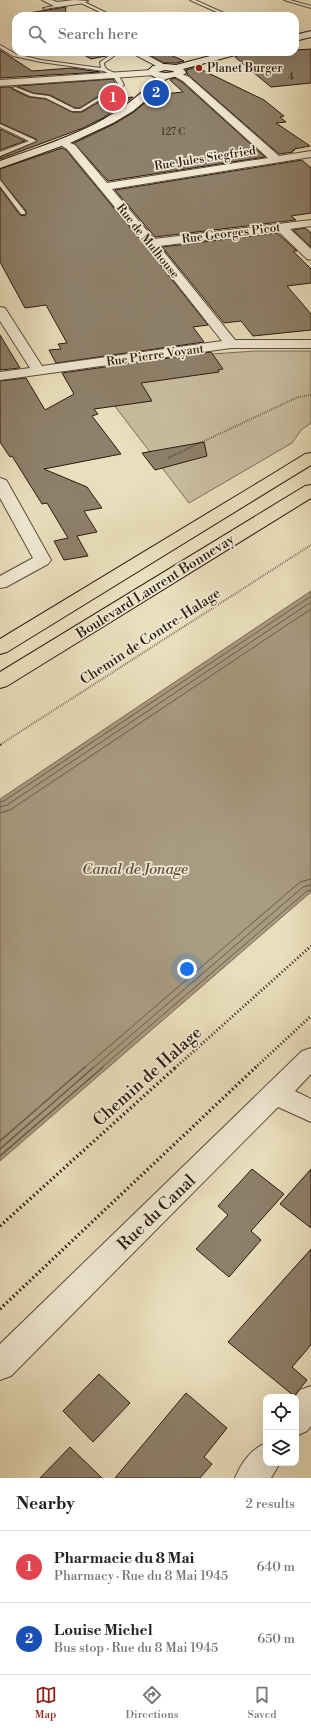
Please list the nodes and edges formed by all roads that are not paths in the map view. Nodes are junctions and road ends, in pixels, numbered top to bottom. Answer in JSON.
{"nodes":[{"id":1,"x":82,"y":0,"type":"edge"},
{"id":2,"x":192,"y":0,"type":"edge"},
{"id":3,"x":286,"y":0,"type":"edge"},
{"id":4,"x":43,"y":4,"type":"edge"},
{"id":5,"x":311,"y":7,"type":"edge"},
{"id":6,"x":54,"y":12,"type":"edge"},
{"id":7,"x":103,"y":12,"type":"edge"},
{"id":8,"x":219,"y":12,"type":"edge"},
{"id":9,"x":311,"y":34,"type":"edge"},
{"id":10,"x":299,"y":37,"type":"edge"},
{"id":11,"x":0,"y":46,"type":"edge"},
{"id":12,"x":12,"y":53,"type":"edge"},
{"id":13,"x":19,"y":56,"type":"edge"},
{"id":14,"x":112,"y":56,"type":"edge"},
{"id":15,"x":139,"y":56,"type":"edge"},
{"id":16,"x":223,"y":56,"type":"edge"},
{"id":17,"x":105,"y":70,"type":"junction"},
{"id":18,"x":176,"y":71,"type":"junction"},
{"id":19,"x":160,"y":72,"type":"junction"},
{"id":20,"x":115,"y":75,"type":"junction"},
{"id":21,"x":0,"y":83,"type":"edge"},
{"id":22,"x":15,"y":88,"type":"dead end"},
{"id":23,"x":0,"y":125,"type":"edge"},
{"id":24,"x":61,"y":142,"type":"junction"},
{"id":25,"x":0,"y":154,"type":"edge"},
{"id":26,"x":311,"y":154,"type":"edge"},
{"id":27,"x":277,"y":160,"type":"junction"},
{"id":28,"x":0,"y":166,"type":"edge"},
{"id":29,"x":0,"y":182,"type":"edge"},
{"id":30,"x":104,"y":187,"type":"junction"},
{"id":31,"x":23,"y":213,"type":"dead end"},
{"id":32,"x":311,"y":223,"type":"edge"},
{"id":33,"x":281,"y":227,"type":"junction"},
{"id":34,"x":151,"y":243,"type":"junction"},
{"id":35,"x":311,"y":256,"type":"edge"},
{"id":36,"x":0,"y":311,"type":"edge"},
{"id":37,"x":231,"y":344,"type":"junction"},
{"id":38,"x":311,"y":344,"type":"edge"},
{"id":39,"x":38,"y":370,"type":"junction"},
{"id":40,"x":0,"y":376,"type":"edge"},
{"id":41,"x":311,"y":458,"type":"edge"},
{"id":42,"x":0,"y":483,"type":"edge"},
{"id":43,"x":311,"y":490,"type":"edge"},
{"id":44,"x":0,"y":583,"type":"edge"},
{"id":45,"x":0,"y":648,"type":"edge"},
{"id":46,"x":0,"y":681,"type":"edge"},
{"id":47,"x":311,"y":1058,"type":"edge"},
{"id":48,"x":276,"y":1094,"type":"junction"},
{"id":49,"x":311,"y":1111,"type":"edge"},
{"id":50,"x":0,"y":1365,"type":"edge"},
{"id":51,"x":311,"y":1401,"type":"edge"},
{"id":52,"x":299,"y":1416,"type":"edge"},
{"id":53,"x":263,"y":1463,"type":"edge"},
{"id":54,"x":251,"y":1478,"type":"edge"}],
"edges":[{"from":1,"to":4,"type":"street"},
{"from":2,"to":8,"type":"lane"},
{"from":3,"to":5,"type":"lane"},
{"from":4,"to":6,"type":"street"},
{"from":4,"to":7,"type":"lane"},
{"from":9,"to":10,"type":"street"},
{"from":11,"to":12,"type":"lane"},
{"from":13,"to":17,"type":"lane"},
{"from":14,"to":17,"type":"lane"},
{"from":15,"to":19,"type":"street"},
{"from":16,"to":18,"type":"street"},
{"from":17,"to":20,"type":"lane"},
{"from":18,"to":19,"type":"street"},
{"from":18,"to":27,"type":"street"},
{"from":19,"to":20,"type":"street"},
{"from":19,"to":24,"type":"street"},
{"from":20,"to":21,"type":"street"},
{"from":20,"to":22,"type":"lane"},
{"from":23,"to":25,"type":"lane"},
{"from":24,"to":28,"type":"street"},
{"from":24,"to":30,"type":"street","name":"Rue de Mulhouse"},
{"from":26,"to":27,"type":"street","name":"Rue Jules Siegfried"},
{"from":27,"to":30,"type":"street","name":"Rue Jules Siegfried"},
{"from":29,"to":31,"type":"lane"},
{"from":30,"to":34,"type":"street","name":"Rue de Mulhouse"},
{"from":32,"to":33,"type":"street","name":"Rue Georges Picot"},
{"from":33,"to":34,"type":"street","name":"Rue Georges Picot"},
{"from":33,"to":35,"type":"street"},
{"from":34,"to":37,"type":"street","name":"Rue de Mulhouse"},
{"from":36,"to":39,"type":"street"},
{"from":37,"to":38,"type":"street","name":"Rue Pierre Voyant"},
{"from":37,"to":39,"type":"street","name":"Rue Pierre Voyant"},
{"from":39,"to":40,"type":"street","name":"Rue Pierre Voyant"},
{"from":41,"to":45,"type":"highway","name":"Boulevard Laurent Bonnevay"},
{"from":42,"to":44,"type":"street"},
{"from":43,"to":46,"type":"highway","name":"Boulevard Laurent Bonnevay"},
{"from":47,"to":48,"type":"street","name":"Rue du Canal"},
{"from":48,"to":49,"type":"street"},
{"from":48,"to":50,"type":"street","name":"Rue du Canal"},
{"from":51,"to":52,"type":"street"},
{"from":53,"to":54,"type":"street"}]}
